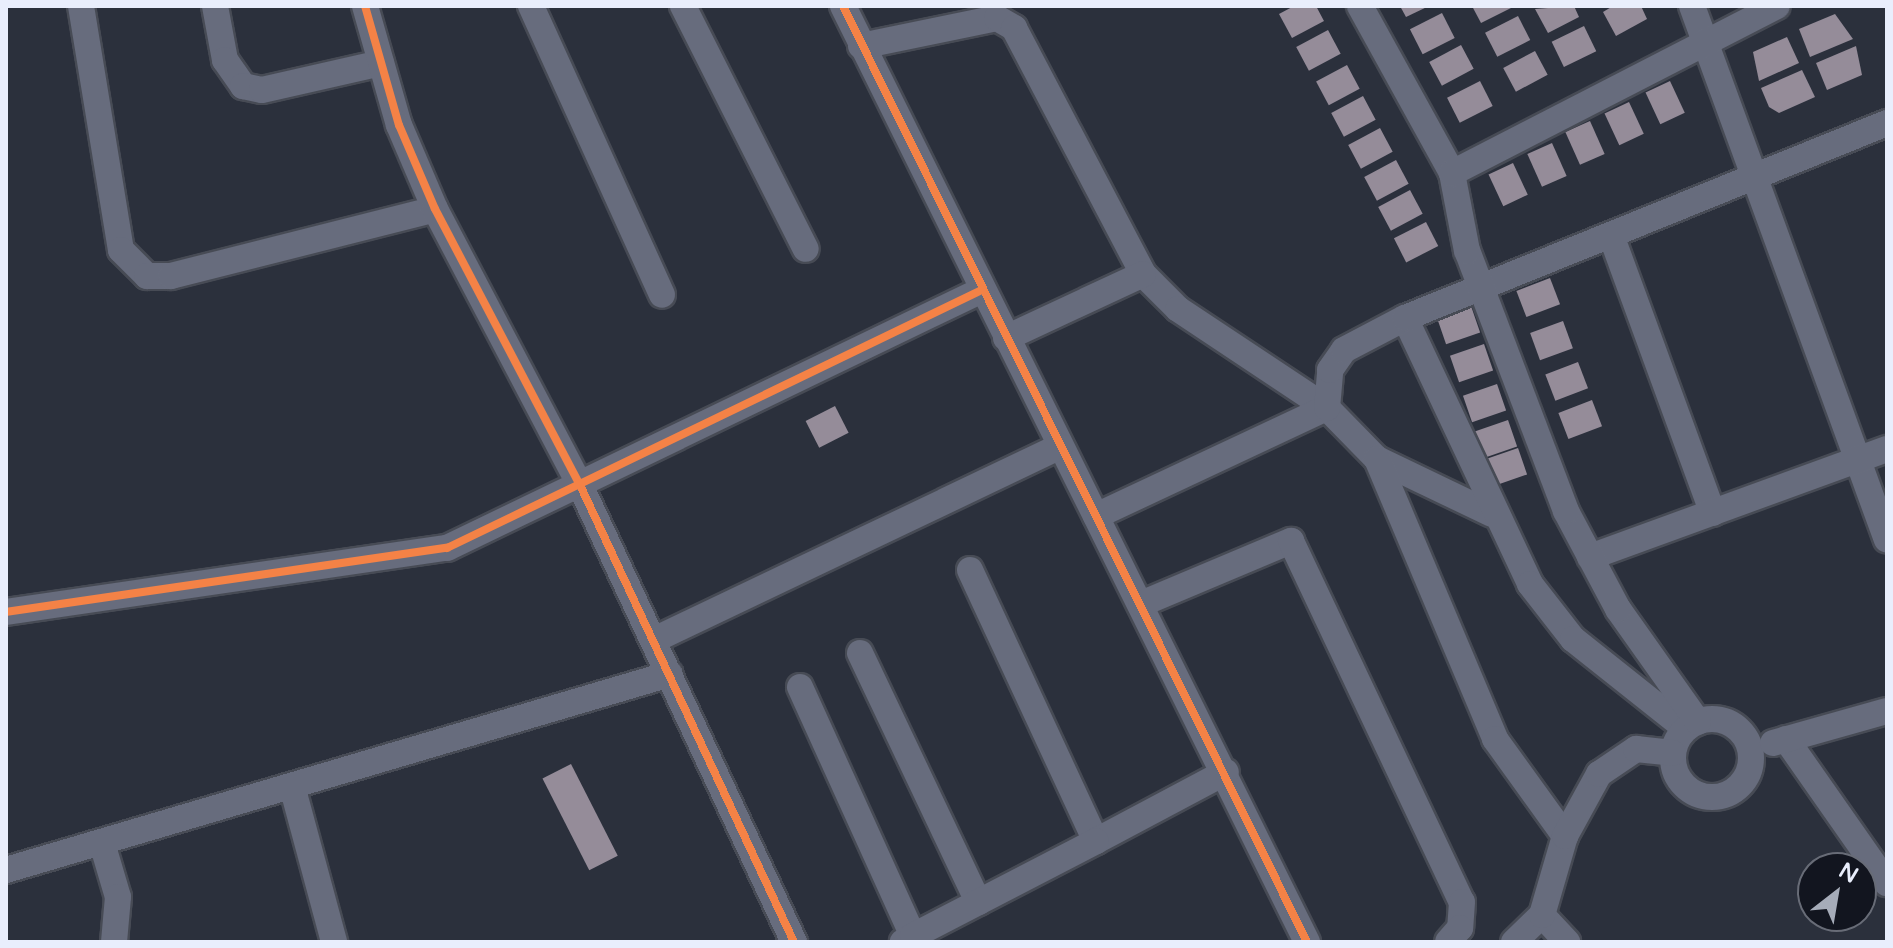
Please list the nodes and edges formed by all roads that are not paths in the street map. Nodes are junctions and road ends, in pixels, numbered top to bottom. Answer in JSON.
{"nodes":[{"id":1,"x":81,"y":6,"type":"edge"},
{"id":2,"x":215,"y":6,"type":"edge"},
{"id":3,"x":365,"y":6,"type":"edge"},
{"id":4,"x":531,"y":6,"type":"edge"},
{"id":5,"x":683,"y":6,"type":"edge"},
{"id":6,"x":843,"y":6,"type":"edge"},
{"id":7,"x":1360,"y":6,"type":"edge"},
{"id":8,"x":1692,"y":6,"type":"edge"},
{"id":9,"x":1777,"y":6,"type":"edge"},
{"id":10,"x":1706,"y":43,"type":"junction"},
{"id":11,"x":861,"y":46,"type":"junction"},
{"id":12,"x":381,"y":63,"type":"junction"},
{"id":13,"x":1887,"y":123,"type":"edge"},
{"id":14,"x":1452,"y":173,"type":"junction"},
{"id":15,"x":1755,"y":177,"type":"junction"},
{"id":16,"x":435,"y":209,"type":"junction"},
{"id":17,"x":1611,"y":235,"type":"junction"},
{"id":18,"x":806,"y":249,"type":"dead end"},
{"id":19,"x":1143,"y":274,"type":"junction"},
{"id":20,"x":1482,"y":288,"type":"junction"},
{"id":21,"x":982,"y":290,"type":"junction"},
{"id":22,"x":662,"y":295,"type":"dead end"},
{"id":23,"x":1405,"y":318,"type":"junction"},
{"id":24,"x":1006,"y":338,"type":"junction"},
{"id":25,"x":1327,"y":408,"type":"junction"},
{"id":26,"x":1060,"y":446,"type":"junction"},
{"id":27,"x":1887,"y":449,"type":"edge"},
{"id":28,"x":1377,"y":459,"type":"junction"},
{"id":29,"x":1858,"y":460,"type":"junction"},
{"id":30,"x":580,"y":485,"type":"junction"},
{"id":31,"x":1713,"y":513,"type":"junction"},
{"id":32,"x":1492,"y":514,"type":"junction"},
{"id":33,"x":1096,"y":516,"type":"junction"},
{"id":34,"x":1887,"y":540,"type":"edge"},
{"id":35,"x":1590,"y":557,"type":"junction"},
{"id":36,"x":970,"y":570,"type":"dead end"},
{"id":37,"x":1141,"y":604,"type":"junction"},
{"id":38,"x":6,"y":612,"type":"edge"},
{"id":39,"x":654,"y":640,"type":"junction"},
{"id":40,"x":860,"y":653,"type":"dead end"},
{"id":41,"x":670,"y":674,"type":"junction"},
{"id":42,"x":800,"y":687,"type":"dead end"},
{"id":43,"x":1887,"y":711,"type":"edge"},
{"id":44,"x":1692,"y":726,"type":"junction"},
{"id":45,"x":1786,"y":739,"type":"junction"},
{"id":46,"x":1751,"y":751,"type":"junction"},
{"id":47,"x":1673,"y":753,"type":"junction"},
{"id":48,"x":1226,"y":772,"type":"junction"},
{"id":49,"x":292,"y":786,"type":"junction"},
{"id":50,"x":1565,"y":836,"type":"junction"},
{"id":51,"x":1096,"y":841,"type":"junction"},
{"id":52,"x":102,"y":843,"type":"junction"},
{"id":53,"x":6,"y":870,"type":"edge"},
{"id":54,"x":1887,"y":883,"type":"edge"},
{"id":55,"x":978,"y":902,"type":"junction"},
{"id":56,"x":1542,"y":915,"type":"junction"},
{"id":57,"x":908,"y":939,"type":"edge"},
{"id":58,"x":114,"y":942,"type":"edge"},
{"id":59,"x":334,"y":942,"type":"edge"},
{"id":60,"x":794,"y":942,"type":"edge"},
{"id":61,"x":1307,"y":942,"type":"edge"},
{"id":62,"x":1448,"y":942,"type":"edge"},
{"id":63,"x":1514,"y":942,"type":"edge"},
{"id":64,"x":1567,"y":942,"type":"edge"}],
"edges":[{"from":1,"to":16,"type":"street"},
{"from":2,"to":12,"type":"street"},
{"from":3,"to":12,"type":"street"},
{"from":4,"to":22,"type":"street"},
{"from":5,"to":18,"type":"street"},
{"from":6,"to":11,"type":"street"},
{"from":7,"to":14,"type":"street"},
{"from":8,"to":10,"type":"street"},
{"from":9,"to":10,"type":"street"},
{"from":10,"to":14,"type":"street"},
{"from":10,"to":15,"type":"street"},
{"from":11,"to":19,"type":"street"},
{"from":11,"to":21,"type":"street"},
{"from":12,"to":16,"type":"street"},
{"from":13,"to":15,"type":"street"},
{"from":14,"to":20,"type":"street"},
{"from":15,"to":17,"type":"street"},
{"from":15,"to":29,"type":"street"},
{"from":16,"to":30,"type":"street"},
{"from":17,"to":20,"type":"street"},
{"from":17,"to":31,"type":"street"},
{"from":19,"to":24,"type":"street"},
{"from":19,"to":25,"type":"street"},
{"from":20,"to":23,"type":"street"},
{"from":20,"to":35,"type":"street"},
{"from":21,"to":24,"type":"street"},
{"from":21,"to":30,"type":"street"},
{"from":23,"to":25,"type":"street"},
{"from":23,"to":32,"type":"street"},
{"from":24,"to":26,"type":"street"},
{"from":25,"to":28,"type":"street"},
{"from":25,"to":33,"type":"street"},
{"from":26,"to":33,"type":"street"},
{"from":26,"to":39,"type":"street"},
{"from":27,"to":29,"type":"street"},
{"from":28,"to":32,"type":"street"},
{"from":28,"to":50,"type":"street"},
{"from":29,"to":31,"type":"street"},
{"from":29,"to":34,"type":"street"},
{"from":30,"to":38,"type":"street"},
{"from":30,"to":39,"type":"street"},
{"from":31,"to":35,"type":"street"},
{"from":32,"to":44,"type":"street"},
{"from":33,"to":37,"type":"street"},
{"from":35,"to":44,"type":"street"},
{"from":36,"to":51,"type":"street"},
{"from":37,"to":48,"type":"street"},
{"from":37,"to":62,"type":"street"},
{"from":39,"to":41,"type":"street"},
{"from":40,"to":55,"type":"street"},
{"from":41,"to":49,"type":"street"},
{"from":41,"to":60,"type":"street"},
{"from":42,"to":57,"type":"street"},
{"from":43,"to":45,"type":"street"},
{"from":44,"to":46,"type":"street"},
{"from":44,"to":47,"type":"street"},
{"from":45,"to":46,"type":"street"},
{"from":45,"to":54,"type":"street"},
{"from":46,"to":47,"type":"street"},
{"from":47,"to":50,"type":"street"},
{"from":48,"to":51,"type":"street"},
{"from":48,"to":61,"type":"street"},
{"from":49,"to":52,"type":"street"},
{"from":49,"to":59,"type":"street"},
{"from":50,"to":56,"type":"street"},
{"from":51,"to":55,"type":"street"},
{"from":52,"to":53,"type":"street"},
{"from":52,"to":58,"type":"street"},
{"from":55,"to":57,"type":"street"},
{"from":56,"to":63,"type":"street"},
{"from":56,"to":64,"type":"street"}]}
